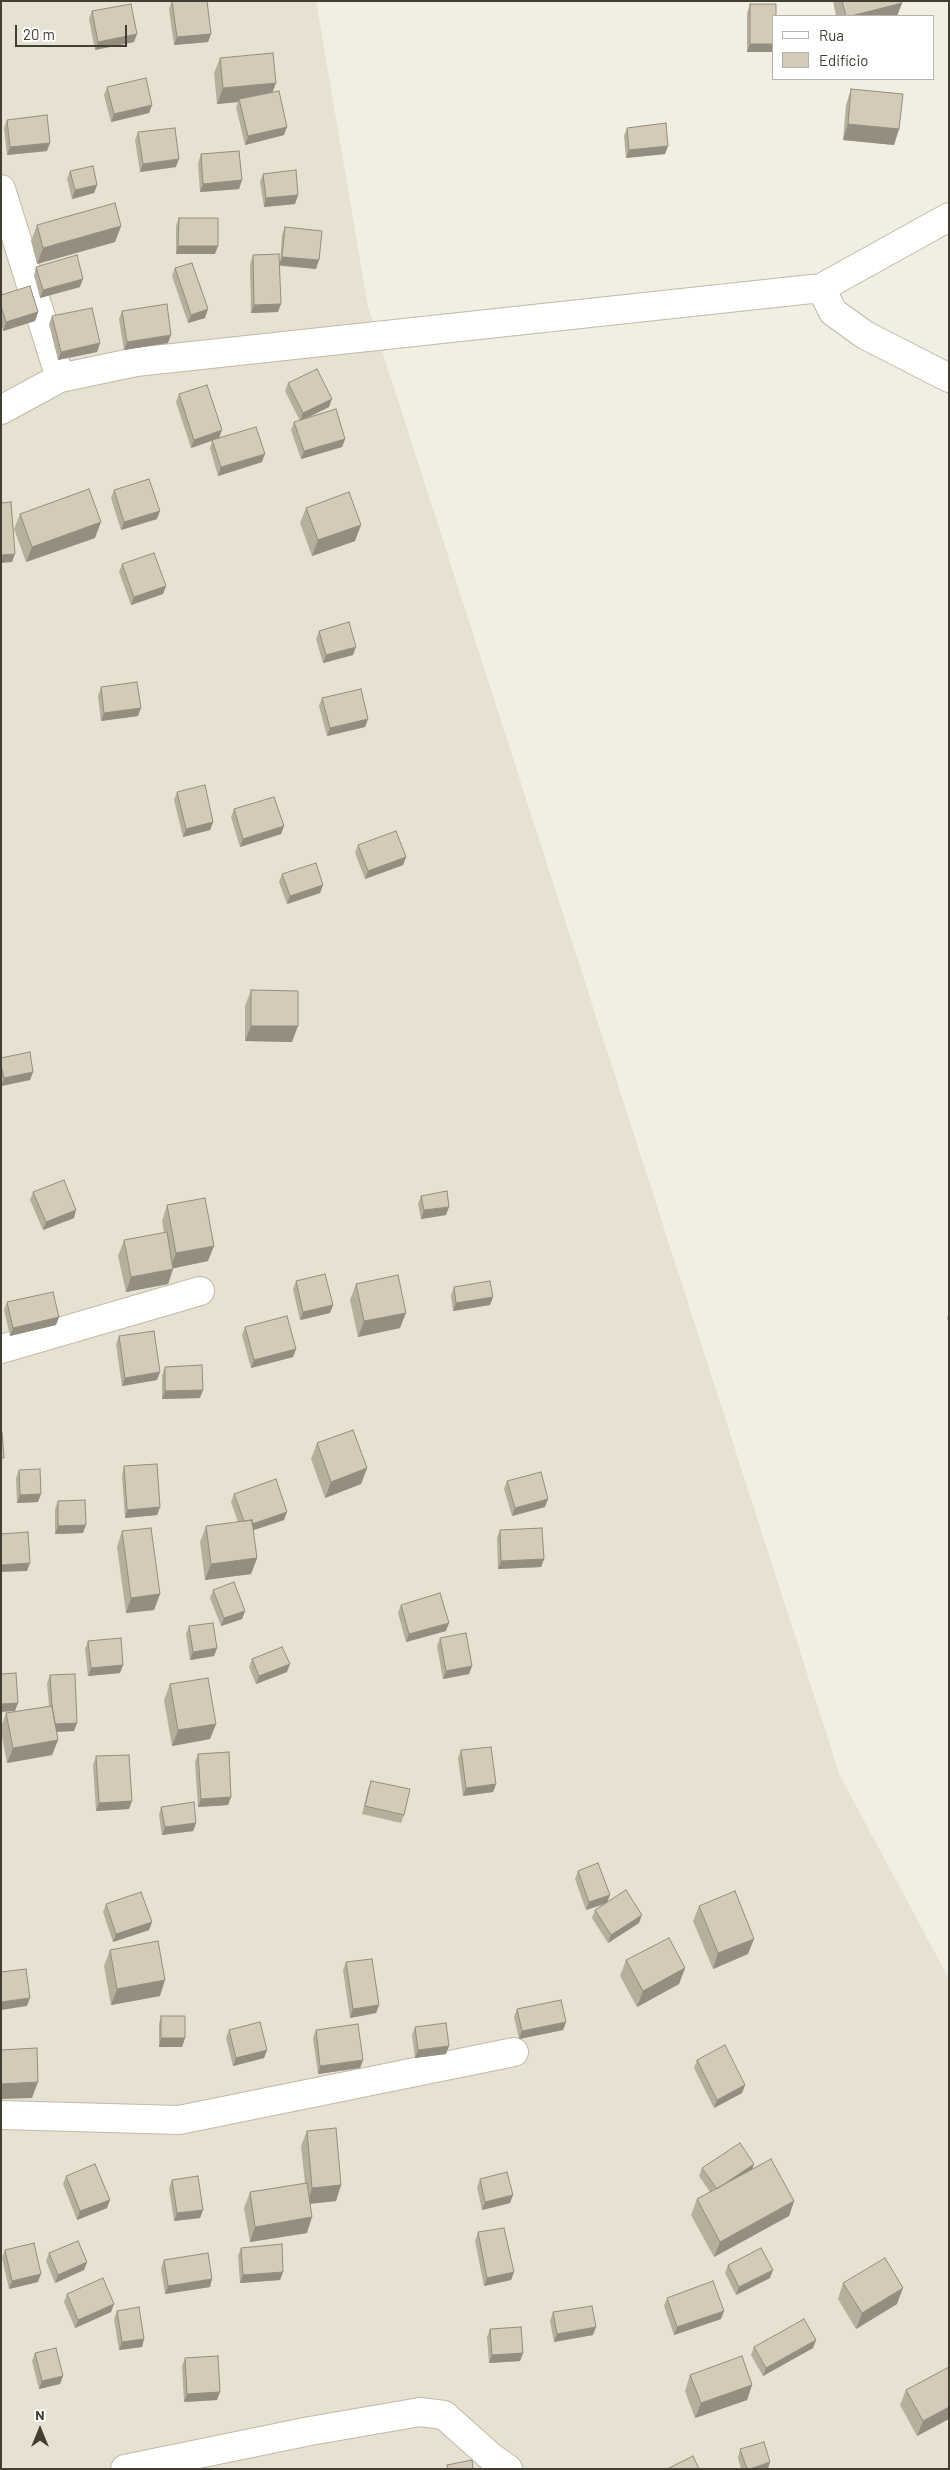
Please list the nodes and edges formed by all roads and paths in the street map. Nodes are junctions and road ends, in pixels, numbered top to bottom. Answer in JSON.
{"nodes":[{"id":1,"x":1,"y":189,"type":"edge"},
{"id":2,"x":949,"y":217,"type":"edge"},
{"id":3,"x":821,"y":288,"type":"junction"},
{"id":4,"x":60,"y":378,"type":"junction"},
{"id":5,"x":949,"y":378,"type":"edge"},
{"id":6,"x":1,"y":410,"type":"edge"},
{"id":7,"x":200,"y":1291,"type":"dead end"},
{"id":8,"x":1,"y":1349,"type":"edge"},
{"id":9,"x":514,"y":2052,"type":"dead end"},
{"id":10,"x":1,"y":2115,"type":"edge"},
{"id":11,"x":125,"y":2469,"type":"edge"},
{"id":12,"x":508,"y":2469,"type":"edge"}],
"edges":[{"from":1,"to":4,"type":"street"},
{"from":2,"to":3,"type":"street"},
{"from":3,"to":4,"type":"street"},
{"from":3,"to":5,"type":"street"},
{"from":4,"to":6,"type":"street"},
{"from":7,"to":8,"type":"street"},
{"from":9,"to":10,"type":"street"},
{"from":11,"to":12,"type":"street"}]}
